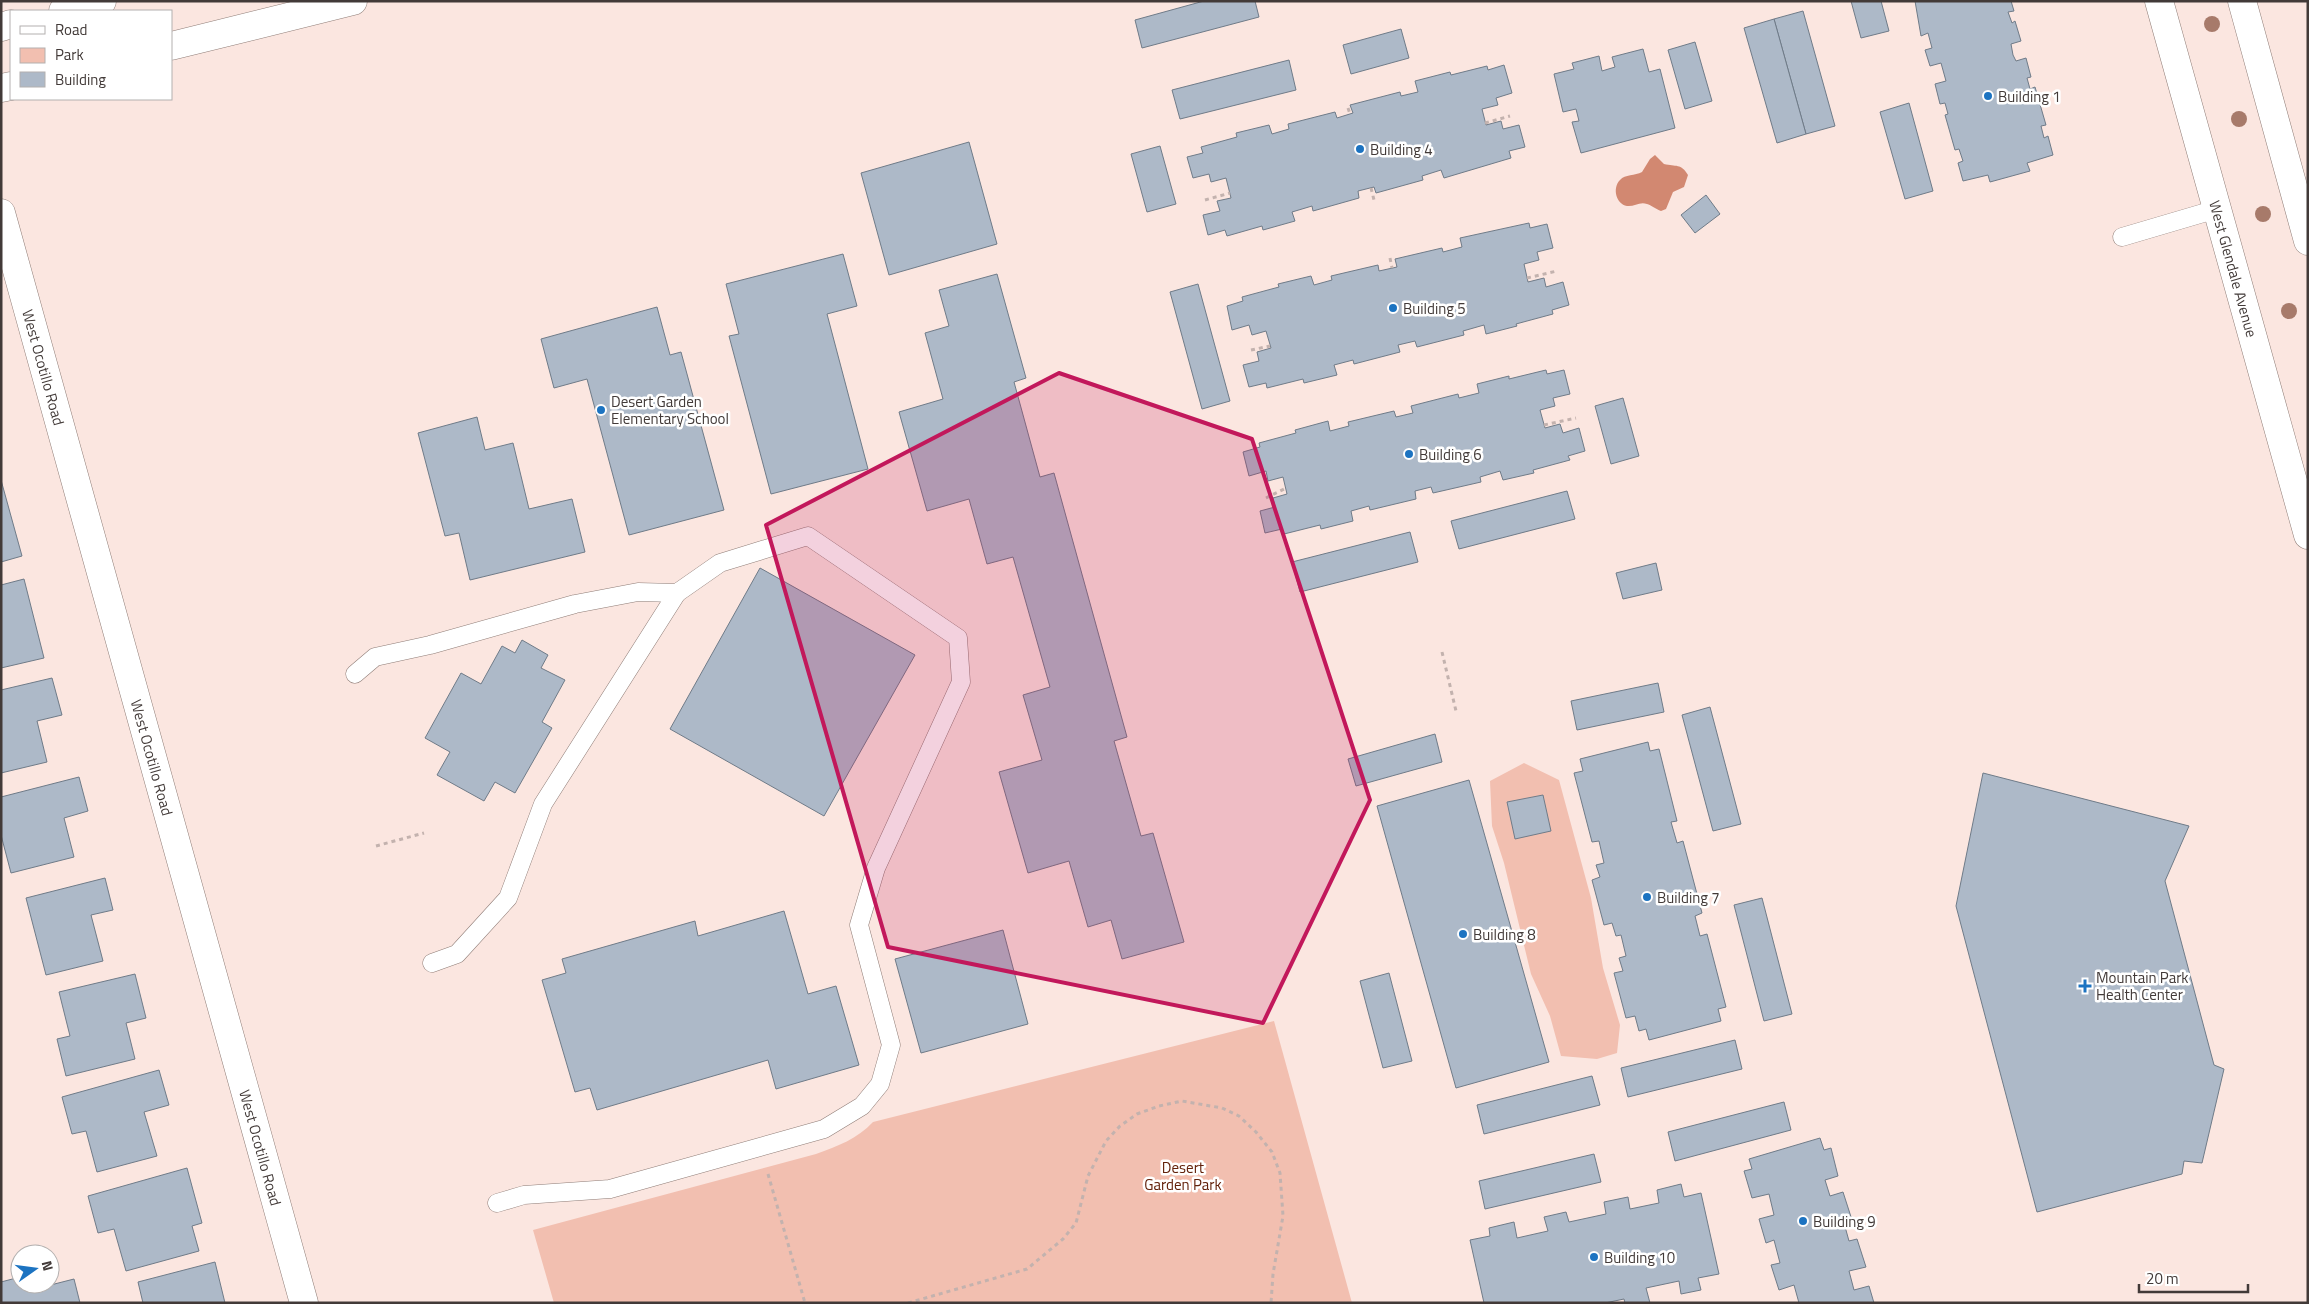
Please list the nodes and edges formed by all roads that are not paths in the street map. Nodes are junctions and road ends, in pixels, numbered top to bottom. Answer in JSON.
{"nodes":[{"id":1,"x":102,"y":1,"type":"edge"},
{"id":2,"x":353,"y":1,"type":"edge"},
{"id":3,"x":2159,"y":1,"type":"edge"},
{"id":4,"x":2242,"y":1,"type":"edge"},
{"id":5,"x":66,"y":10,"type":"edge"},
{"id":6,"x":172,"y":46,"type":"edge"},
{"id":7,"x":2217,"y":209,"type":"junction"},
{"id":8,"x":1,"y":213,"type":"edge"},
{"id":9,"x":2122,"y":237,"type":"dead end"},
{"id":10,"x":2308,"y":241,"type":"edge"},
{"id":11,"x":2308,"y":534,"type":"edge"},
{"id":12,"x":677,"y":593,"type":"junction"},
{"id":13,"x":355,"y":674,"type":"dead end"},
{"id":14,"x":432,"y":963,"type":"dead end"},
{"id":15,"x":497,"y":1203,"type":"dead end"},
{"id":16,"x":304,"y":1303,"type":"edge"}],
"edges":[{"from":1,"to":5,"type":"street"},
{"from":2,"to":6,"type":"street"},
{"from":3,"to":7,"type":"street","name":"West Glendale Avenue"},
{"from":4,"to":10,"type":"street"},
{"from":7,"to":9,"type":"lane"},
{"from":7,"to":11,"type":"street","name":"West Glendale Avenue"},
{"from":8,"to":16,"type":"street","name":"West Ocotillo Road"},
{"from":12,"to":13,"type":"lane"},
{"from":12,"to":14,"type":"lane"},
{"from":12,"to":15,"type":"lane"}]}
